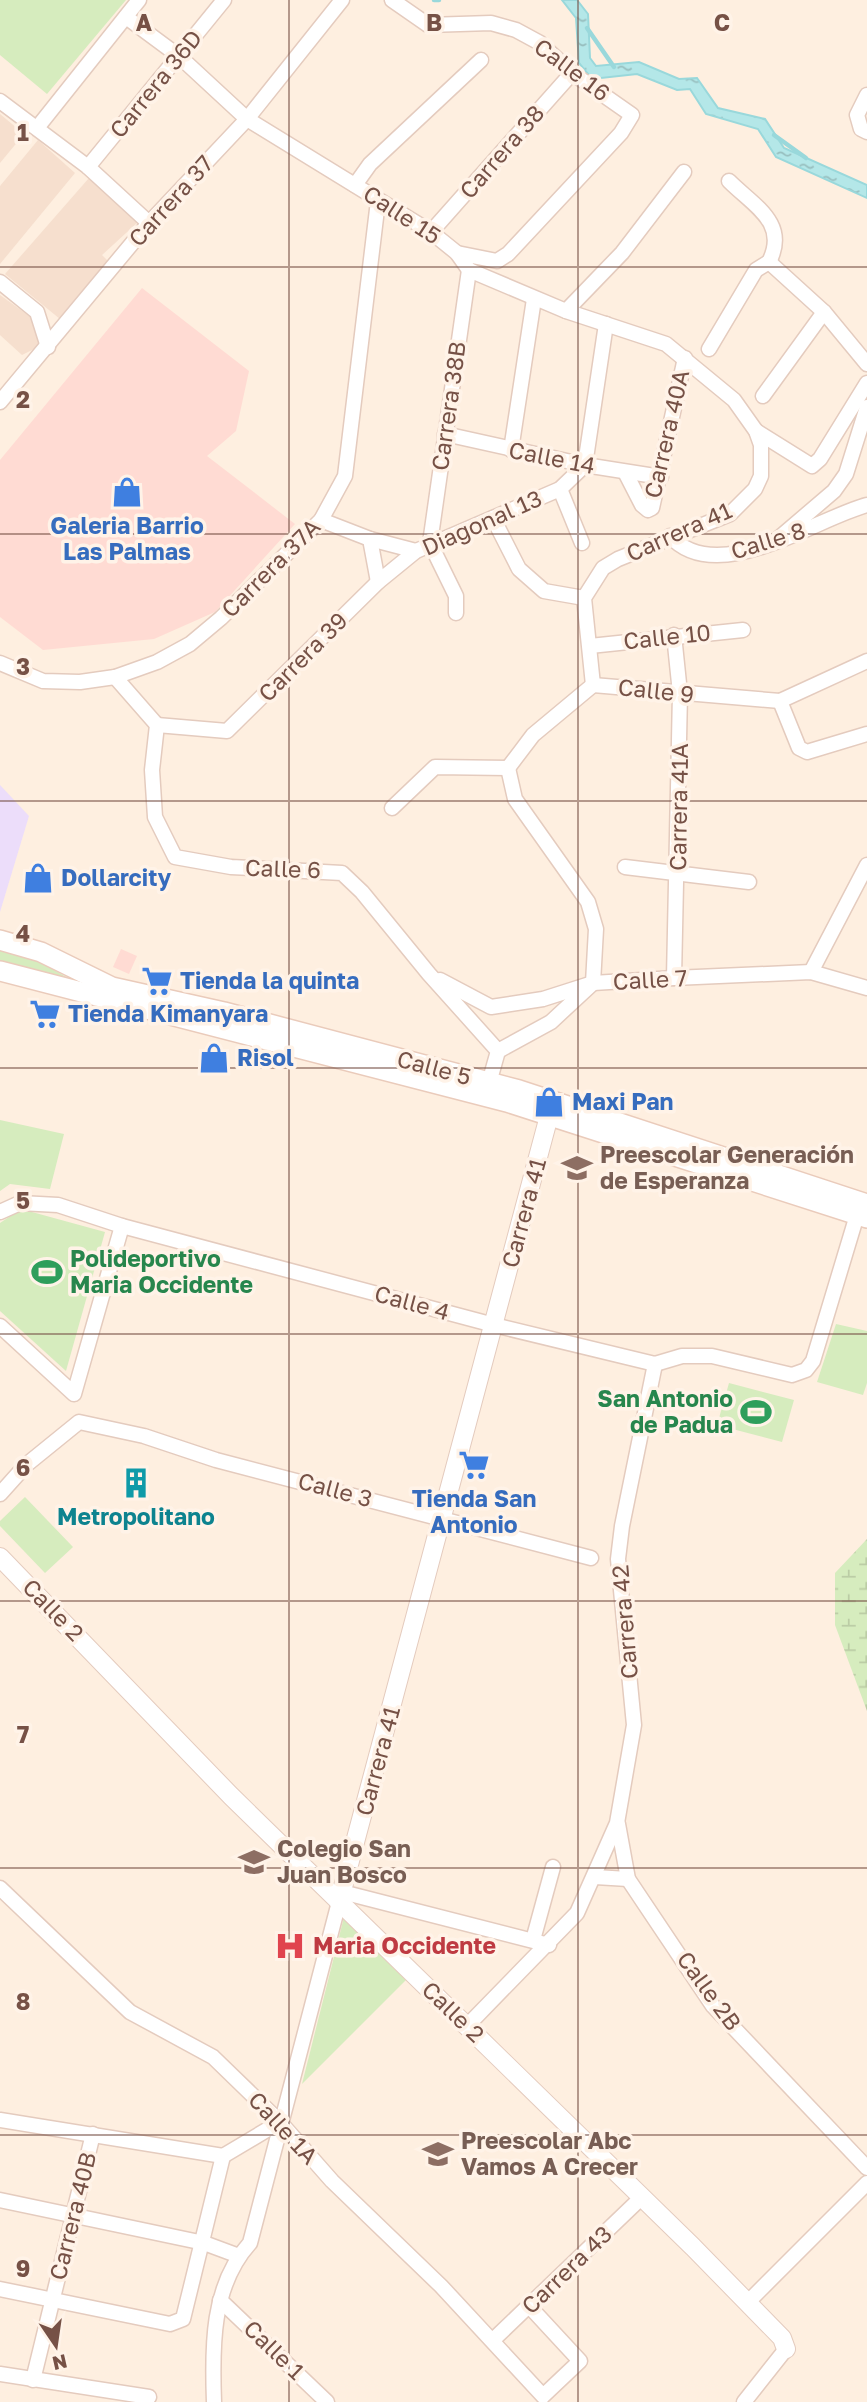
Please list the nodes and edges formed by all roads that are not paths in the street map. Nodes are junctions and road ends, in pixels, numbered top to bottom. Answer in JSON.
{"nodes":[{"id":1,"x":139,"y":0,"type":"edge"},
{"id":2,"x":224,"y":0,"type":"edge"},
{"id":3,"x":342,"y":0,"type":"edge"},
{"id":4,"x":392,"y":0,"type":"edge"},
{"id":5,"x":126,"y":17,"type":"junction"},
{"id":6,"x":180,"y":57,"type":"junction"},
{"id":7,"x":481,"y":60,"type":"dead end"},
{"id":8,"x":572,"y":73,"type":"junction"},
{"id":9,"x":867,"y":95,"type":"edge"},
{"id":10,"x":0,"y":101,"type":"edge"},
{"id":11,"x":247,"y":119,"type":"junction"},
{"id":12,"x":37,"y":128,"type":"junction"},
{"id":13,"x":867,"y":132,"type":"edge"},
{"id":14,"x":88,"y":167,"type":"junction"},
{"id":15,"x":684,"y":172,"type":"dead end"},
{"id":16,"x":729,"y":181,"type":"dead end"},
{"id":17,"x":355,"y":185,"type":"junction"},
{"id":18,"x":378,"y":201,"type":"junction"},
{"id":19,"x":149,"y":223,"type":"junction"},
{"id":20,"x":432,"y":232,"type":"junction"},
{"id":21,"x":457,"y":253,"type":"junction"},
{"id":22,"x":769,"y":262,"type":"junction"},
{"id":23,"x":469,"y":270,"type":"junction"},
{"id":24,"x":0,"y":282,"type":"edge"},
{"id":25,"x":534,"y":299,"type":"junction"},
{"id":26,"x":566,"y":311,"type":"junction"},
{"id":27,"x":824,"y":313,"type":"junction"},
{"id":28,"x":606,"y":324,"type":"junction"},
{"id":29,"x":48,"y":347,"type":"junction"},
{"id":30,"x":709,"y":349,"type":"dead end"},
{"id":31,"x":685,"y":358,"type":"junction"},
{"id":32,"x":867,"y":364,"type":"edge"},
{"id":33,"x":867,"y":383,"type":"edge"},
{"id":34,"x":762,"y":396,"type":"dead end"},
{"id":35,"x":0,"y":402,"type":"edge"},
{"id":36,"x":867,"y":407,"type":"edge"},
{"id":37,"x":756,"y":431,"type":"junction"},
{"id":38,"x":445,"y":434,"type":"junction"},
{"id":39,"x":511,"y":450,"type":"junction"},
{"id":40,"x":585,"y":465,"type":"junction"},
{"id":41,"x":625,"y":472,"type":"junction"},
{"id":42,"x":661,"y":477,"type":"junction"},
{"id":43,"x":560,"y":489,"type":"junction"},
{"id":44,"x":867,"y":505,"type":"edge"},
{"id":45,"x":493,"y":518,"type":"junction"},
{"id":46,"x":321,"y":520,"type":"junction"},
{"id":47,"x":670,"y":537,"type":"junction"},
{"id":48,"x":370,"y":539,"type":"junction"},
{"id":49,"x":775,"y":541,"type":"junction"},
{"id":50,"x":430,"y":543,"type":"junction"},
{"id":51,"x":582,"y":543,"type":"dead end"},
{"id":52,"x":416,"y":551,"type":"junction"},
{"id":53,"x":378,"y":582,"type":"junction"},
{"id":54,"x":584,"y":598,"type":"junction"},
{"id":55,"x":456,"y":612,"type":"dead end"},
{"id":56,"x":743,"y":630,"type":"dead end"},
{"id":57,"x":674,"y":635,"type":"junction"},
{"id":58,"x":590,"y":646,"type":"junction"},
{"id":59,"x":867,"y":661,"type":"edge"},
{"id":60,"x":0,"y":663,"type":"edge"},
{"id":61,"x":116,"y":677,"type":"junction"},
{"id":62,"x":593,"y":685,"type":"junction"},
{"id":63,"x":680,"y":693,"type":"junction"},
{"id":64,"x":780,"y":701,"type":"junction"},
{"id":65,"x":157,"y":725,"type":"junction"},
{"id":66,"x":867,"y":734,"type":"edge"},
{"id":67,"x":508,"y":768,"type":"junction"},
{"id":68,"x":391,"y":808,"type":"dead end"},
{"id":69,"x":867,"y":864,"type":"edge"},
{"id":70,"x":625,"y":867,"type":"dead end"},
{"id":71,"x":678,"y":875,"type":"junction"},
{"id":72,"x":748,"y":882,"type":"dead end"},
{"id":73,"x":0,"y":940,"type":"edge"},
{"id":74,"x":0,"y":971,"type":"edge"},
{"id":75,"x":811,"y":972,"type":"junction"},
{"id":76,"x":429,"y":974,"type":"junction"},
{"id":77,"x":674,"y":978,"type":"junction"},
{"id":78,"x":593,"y":983,"type":"junction"},
{"id":79,"x":867,"y":988,"type":"edge"},
{"id":80,"x":491,"y":1007,"type":"joint"},
{"id":81,"x":498,"y":1051,"type":"junction"},
{"id":82,"x":489,"y":1083,"type":"junction"},
{"id":83,"x":549,"y":1116,"type":"junction"},
{"id":84,"x":0,"y":1212,"type":"edge"},
{"id":85,"x":864,"y":1213,"type":"edge"},
{"id":86,"x":122,"y":1226,"type":"junction"},
{"id":87,"x":494,"y":1325,"type":"junction"},
{"id":88,"x":0,"y":1326,"type":"edge"},
{"id":89,"x":655,"y":1364,"type":"junction"},
{"id":90,"x":0,"y":1494,"type":"edge"},
{"id":91,"x":442,"y":1520,"type":"junction"},
{"id":92,"x":0,"y":1557,"type":"edge"},
{"id":93,"x":591,"y":1558,"type":"dead end"},
{"id":94,"x":617,"y":1823,"type":"junction"},
{"id":95,"x":553,"y":1867,"type":"dead end"},
{"id":96,"x":595,"y":1877,"type":"junction"},
{"id":97,"x":628,"y":1879,"type":"junction"},
{"id":98,"x":0,"y":1888,"type":"edge"},
{"id":99,"x":341,"y":1897,"type":"junction"},
{"id":100,"x":533,"y":1940,"type":"junction"},
{"id":101,"x":549,"y":1945,"type":"junction"},
{"id":102,"x":467,"y":2026,"type":"junction"},
{"id":103,"x":0,"y":2120,"type":"edge"},
{"id":104,"x":280,"y":2122,"type":"junction"},
{"id":105,"x":93,"y":2134,"type":"junction"},
{"id":106,"x":223,"y":2156,"type":"junction"},
{"id":107,"x":867,"y":2168,"type":"edge"},
{"id":108,"x":867,"y":2183,"type":"edge"},
{"id":109,"x":641,"y":2198,"type":"junction"},
{"id":110,"x":0,"y":2200,"type":"edge"},
{"id":111,"x":73,"y":2214,"type":"junction"},
{"id":112,"x":204,"y":2243,"type":"junction"},
{"id":113,"x":239,"y":2256,"type":"junction"},
{"id":114,"x":0,"y":2289,"type":"edge"},
{"id":115,"x":53,"y":2299,"type":"junction"},
{"id":116,"x":220,"y":2300,"type":"junction"},
{"id":117,"x":747,"y":2303,"type":"junction"},
{"id":118,"x":530,"y":2307,"type":"junction"},
{"id":119,"x":493,"y":2340,"type":"junction"},
{"id":120,"x":786,"y":2348,"type":"joint"},
{"id":121,"x":0,"y":2374,"type":"edge"},
{"id":122,"x":33,"y":2380,"type":"junction"},
{"id":123,"x":149,"y":2397,"type":"dead end"},
{"id":124,"x":214,"y":2402,"type":"edge"},
{"id":125,"x":327,"y":2402,"type":"edge"},
{"id":126,"x":744,"y":2402,"type":"edge"}],
"edges":[{"from":1,"to":5,"type":"street"},
{"from":2,"to":6,"type":"street","name":"Carrera 36D"},
{"from":3,"to":11,"type":"street","name":"Carrera 37"},
{"from":4,"to":8,"type":"street","name":"Calle 16"},
{"from":5,"to":6,"type":"street","name":"Calle 15"},
{"from":5,"to":12,"type":"street"},
{"from":6,"to":11,"type":"street","name":"Calle 15"},
{"from":6,"to":14,"type":"street","name":"Carrera 36D"},
{"from":7,"to":17,"type":"street"},
{"from":8,"to":20,"type":"street","name":"Carrera 38"},
{"from":8,"to":21,"type":"street","name":"Calle 16"},
{"from":9,"to":13,"type":"street"},
{"from":10,"to":12,"type":"street"},
{"from":11,"to":17,"type":"street","name":"Calle 15"},
{"from":11,"to":19,"type":"street","name":"Carrera 37"},
{"from":12,"to":14,"type":"street"},
{"from":14,"to":19,"type":"street"},
{"from":15,"to":26,"type":"street"},
{"from":16,"to":22,"type":"street"},
{"from":17,"to":18,"type":"street","name":"Calle 15"},
{"from":18,"to":20,"type":"street","name":"Calle 15"},
{"from":18,"to":46,"type":"street","name":"Carrera 37A"},
{"from":19,"to":29,"type":"street","name":"Carrera 37"},
{"from":20,"to":21,"type":"street","name":"Calle 15"},
{"from":21,"to":23,"type":"street","name":"Calle 15"},
{"from":22,"to":27,"type":"street"},
{"from":22,"to":30,"type":"street","name":"Carrera 40A"},
{"from":23,"to":25,"type":"street"},
{"from":23,"to":38,"type":"street","name":"Carrera 38B"},
{"from":24,"to":29,"type":"street"},
{"from":25,"to":26,"type":"street"},
{"from":25,"to":39,"type":"street"},
{"from":26,"to":28,"type":"street"},
{"from":27,"to":32,"type":"street"},
{"from":27,"to":34,"type":"street"},
{"from":28,"to":31,"type":"street"},
{"from":28,"to":40,"type":"street"},
{"from":29,"to":35,"type":"street","name":"Carrera 37"},
{"from":31,"to":37,"type":"street"},
{"from":31,"to":42,"type":"street","name":"Carrera 40A"},
{"from":33,"to":37,"type":"street"},
{"from":36,"to":49,"type":"street"},
{"from":37,"to":47,"type":"street","name":"Carrera 41"},
{"from":38,"to":39,"type":"street","name":"Calle 14"},
{"from":38,"to":50,"type":"street","name":"Carrera 38B"},
{"from":39,"to":40,"type":"street","name":"Calle 14"},
{"from":40,"to":41,"type":"street","name":"Calle 14"},
{"from":40,"to":43,"type":"street","name":"Diagonal 13"},
{"from":41,"to":42,"type":"street","name":"Calle 14"},
{"from":41,"to":42,"type":"street","name":"Carrera 40A"},
{"from":43,"to":45,"type":"street","name":"Diagonal 13"},
{"from":43,"to":51,"type":"street"},
{"from":44,"to":49,"type":"street","name":"Calle 8"},
{"from":45,"to":50,"type":"street","name":"Diagonal 13"},
{"from":45,"to":54,"type":"street"},
{"from":46,"to":48,"type":"street"},
{"from":46,"to":61,"type":"street","name":"Carrera 37A"},
{"from":47,"to":49,"type":"street","name":"Calle 8"},
{"from":47,"to":54,"type":"street","name":"Carrera 41"},
{"from":48,"to":52,"type":"street"},
{"from":48,"to":53,"type":"street"},
{"from":50,"to":52,"type":"street","name":"Diagonal 13"},
{"from":50,"to":55,"type":"street"},
{"from":52,"to":53,"type":"street","name":"Diagonal 13"},
{"from":53,"to":65,"type":"street","name":"Carrera 39"},
{"from":54,"to":58,"type":"street"},
{"from":56,"to":57,"type":"street","name":"Calle 10"},
{"from":57,"to":58,"type":"street","name":"Calle 10"},
{"from":57,"to":63,"type":"street","name":"Carrera 41A"},
{"from":58,"to":62,"type":"street"},
{"from":59,"to":64,"type":"street"},
{"from":60,"to":61,"type":"street","name":"Carrera 37A"},
{"from":61,"to":65,"type":"street"},
{"from":62,"to":63,"type":"street","name":"Calle 9"},
{"from":62,"to":67,"type":"street","name":"Calle 9"},
{"from":63,"to":64,"type":"street","name":"Calle 9"},
{"from":63,"to":71,"type":"street","name":"Carrera 41A"},
{"from":64,"to":66,"type":"street"},
{"from":65,"to":76,"type":"street","name":"Calle 6"},
{"from":67,"to":68,"type":"street"},
{"from":67,"to":78,"type":"street"},
{"from":69,"to":75,"type":"street"},
{"from":70,"to":71,"type":"street"},
{"from":71,"to":72,"type":"street"},
{"from":71,"to":77,"type":"street","name":"Carrera 41A"},
{"from":73,"to":82,"type":"main road","name":"Calle 5"},
{"from":74,"to":83,"type":"main road","name":"Calle 5"},
{"from":75,"to":77,"type":"street","name":"Calle 7"},
{"from":75,"to":79,"type":"street","name":"Calle 7"},
{"from":76,"to":80,"type":"street","name":"Calle 6"},
{"from":76,"to":81,"type":"street","name":"Calle 6"},
{"from":77,"to":78,"type":"street","name":"Calle 7"},
{"from":78,"to":80,"type":"street","name":"Calle 7"},
{"from":78,"to":81,"type":"street"},
{"from":81,"to":82,"type":"street"},
{"from":82,"to":85,"type":"main road","name":"Calle 5"},
{"from":83,"to":85,"type":"main road","name":"Calle 5"},
{"from":83,"to":87,"type":"street","name":"Carrera 41"},
{"from":84,"to":86,"type":"street","name":"Calle 4"},
{"from":85,"to":89,"type":"street","name":"Calle 4"},
{"from":86,"to":87,"type":"street","name":"Calle 4"},
{"from":86,"to":88,"type":"street"},
{"from":87,"to":89,"type":"street","name":"Calle 4"},
{"from":87,"to":91,"type":"street","name":"Carrera 41"},
{"from":89,"to":94,"type":"street","name":"Carrera 42"},
{"from":90,"to":91,"type":"street","name":"Calle 3"},
{"from":91,"to":93,"type":"street","name":"Calle 3"},
{"from":91,"to":99,"type":"street","name":"Carrera 41"},
{"from":92,"to":99,"type":"street","name":"Calle 2"},
{"from":94,"to":96,"type":"street","name":"Carrera 42"},
{"from":94,"to":97,"type":"street","name":"Calle 2B"},
{"from":95,"to":100,"type":"street"},
{"from":96,"to":97,"type":"street"},
{"from":96,"to":101,"type":"street","name":"Carrera 42"},
{"from":97,"to":107,"type":"street","name":"Calle 2B"},
{"from":98,"to":104,"type":"street","name":"Calle 1A"},
{"from":99,"to":100,"type":"street"},
{"from":99,"to":102,"type":"street","name":"Calle 2"},
{"from":99,"to":104,"type":"street","name":"Carrera 41"},
{"from":100,"to":101,"type":"street"},
{"from":101,"to":102,"type":"street","name":"Carrera 42"},
{"from":102,"to":109,"type":"street","name":"Calle 2"},
{"from":103,"to":105,"type":"street"},
{"from":104,"to":106,"type":"street"},
{"from":104,"to":113,"type":"street","name":"Carrera 41"},
{"from":104,"to":119,"type":"street","name":"Calle 1A"},
{"from":105,"to":106,"type":"street"},
{"from":105,"to":111,"type":"street","name":"Carrera 40B"},
{"from":106,"to":112,"type":"street"},
{"from":108,"to":117,"type":"street"},
{"from":109,"to":117,"type":"street","name":"Calle 2"},
{"from":109,"to":118,"type":"street","name":"Carrera 43"},
{"from":110,"to":111,"type":"street"},
{"from":111,"to":112,"type":"street"},
{"from":111,"to":115,"type":"street","name":"Carrera 40B"},
{"from":112,"to":113,"type":"street"},
{"from":112,"to":115,"type":"street"},
{"from":113,"to":116,"type":"street","name":"Carrera 41"},
{"from":114,"to":115,"type":"street"},
{"from":115,"to":122,"type":"street","name":"Carrera 40B"},
{"from":116,"to":124,"type":"street","name":"Carrera 41"},
{"from":116,"to":125,"type":"street","name":"Calle 1"},
{"from":117,"to":120,"type":"street","name":"Calle 2"},
{"from":118,"to":119,"type":"street","name":"Carrera 43"},
{"from":118,"to":119,"type":"street","name":"Calle 1A"},
{"from":120,"to":126,"type":"street"},
{"from":121,"to":122,"type":"street"},
{"from":122,"to":123,"type":"street"}]}
